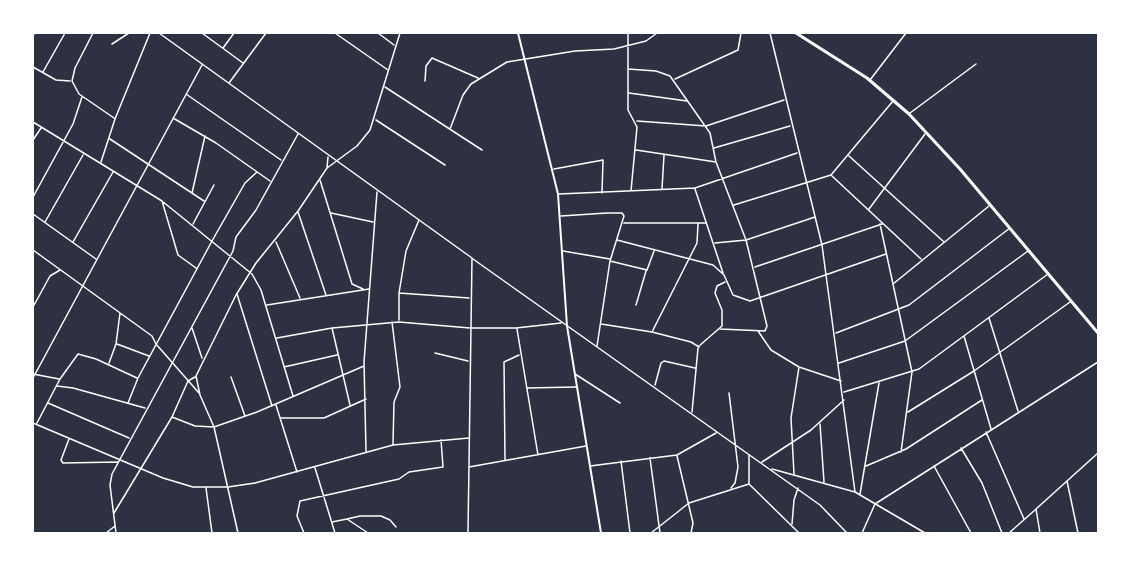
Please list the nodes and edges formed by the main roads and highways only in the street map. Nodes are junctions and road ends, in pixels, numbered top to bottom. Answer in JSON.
{"nodes":[{"id":1,"x":796,"y":33,"type":"edge"},
{"id":2,"x":1098,"y":333,"type":"edge"}],
"edges":[{"from":1,"to":2,"type":"main road"}]}
